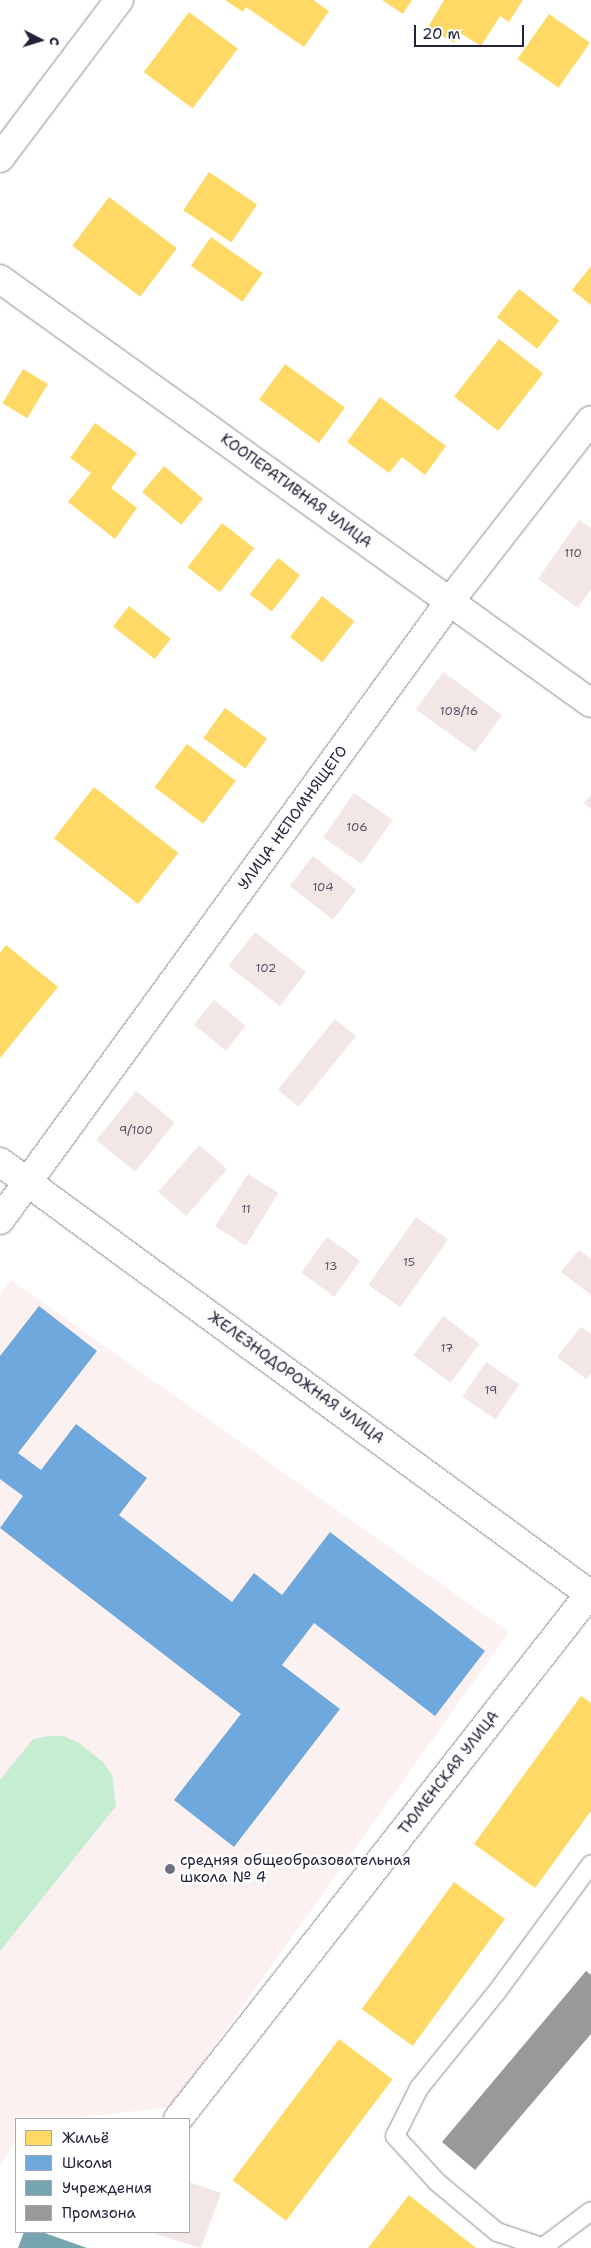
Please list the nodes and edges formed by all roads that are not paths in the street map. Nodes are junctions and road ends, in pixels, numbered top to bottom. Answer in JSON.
{"nodes":[{"id":1,"x":119,"y":0,"type":"edge"},
{"id":2,"x":0,"y":158,"type":"edge"},
{"id":3,"x":0,"y":279,"type":"edge"},
{"id":4,"x":591,"y":420,"type":"edge"},
{"id":5,"x":450,"y":601,"type":"junction"},
{"id":6,"x":591,"y":703,"type":"edge"},
{"id":7,"x":0,"y":1162,"type":"edge"},
{"id":8,"x":30,"y":1184,"type":"junction"},
{"id":9,"x":0,"y":1220,"type":"edge"},
{"id":10,"x":591,"y":1593,"type":"edge"},
{"id":11,"x":591,"y":1864,"type":"edge"},
{"id":12,"x":179,"y":2118,"type":"edge"},
{"id":13,"x":591,"y":2211,"type":"edge"},
{"id":14,"x":542,"y":2247,"type":"edge"}],
"edges":[{"from":1,"to":2,"type":"street"},
{"from":3,"to":5,"type":"street","name":"КООПЕРАТИВНАЯ УЛИЦА"},
{"from":4,"to":5,"type":"street","name":"УЛИЦА НЕПОМНЯЩЕГО"},
{"from":5,"to":6,"type":"street","name":"КООПЕРАТИВНАЯ УЛИЦА"},
{"from":5,"to":8,"type":"street","name":"УЛИЦА НЕПОМНЯЩЕГО"},
{"from":7,"to":8,"type":"street","name":"ЖЕЛЕЗНОДОРОЖНАЯ УЛИЦА"},
{"from":8,"to":9,"type":"street","name":"УЛИЦА НЕПОМНЯЩЕГО"},
{"from":8,"to":10,"type":"street","name":"ЖЕЛЕЗНОДОРОЖНАЯ УЛИЦА"},
{"from":10,"to":12,"type":"street","name":"ТЮМЕНСКАЯ УЛИЦА"},
{"from":11,"to":14,"type":"lane"},
{"from":13,"to":14,"type":"lane"}]}
